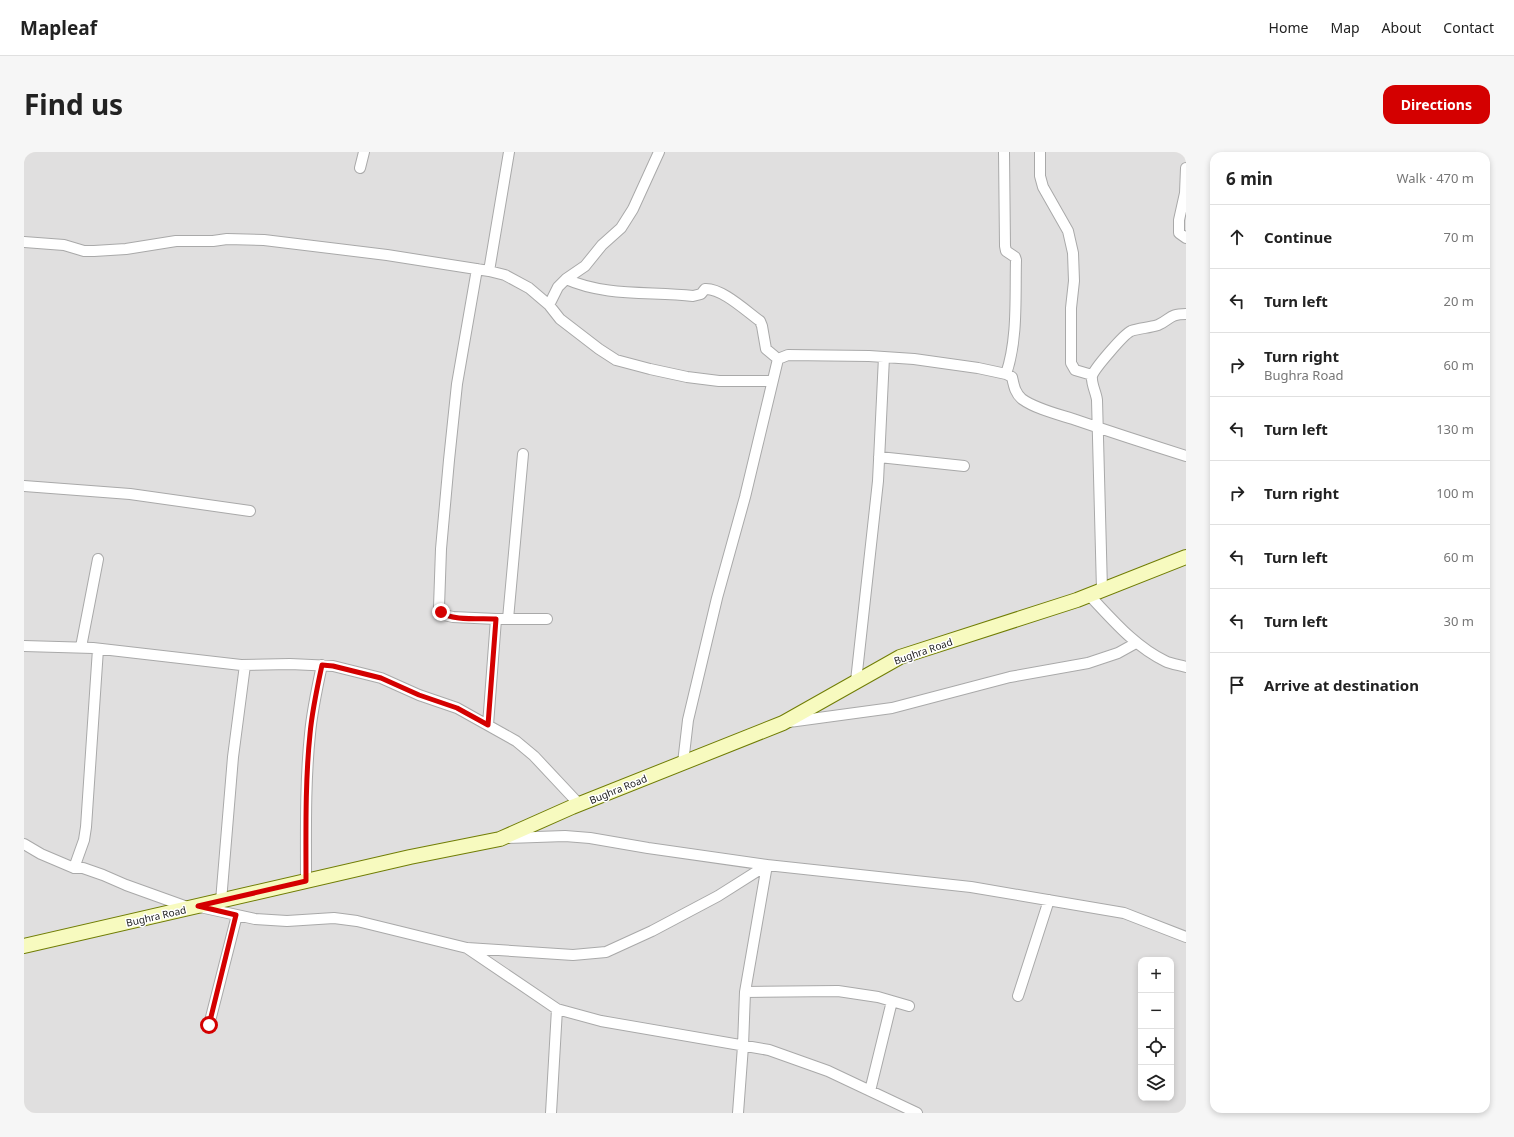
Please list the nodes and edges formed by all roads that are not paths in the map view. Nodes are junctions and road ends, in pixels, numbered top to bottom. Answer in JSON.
{"nodes":[{"id":1,"x":364,"y":152,"type":"edge"},
{"id":2,"x":509,"y":152,"type":"edge"},
{"id":3,"x":659,"y":152,"type":"edge"},
{"id":4,"x":1004,"y":152,"type":"edge"},
{"id":5,"x":1040,"y":152,"type":"edge"},
{"id":6,"x":360,"y":168,"type":"dead end"},
{"id":7,"x":1186,"y":168,"type":"edge"},
{"id":8,"x":1186,"y":238,"type":"edge"},
{"id":9,"x":24,"y":242,"type":"edge"},
{"id":10,"x":478,"y":269,"type":"junction"},
{"id":11,"x":489,"y":271,"type":"junction"},
{"id":12,"x":566,"y":279,"type":"junction"},
{"id":13,"x":548,"y":305,"type":"junction"},
{"id":14,"x":1186,"y":314,"type":"edge"},
{"id":15,"x":884,"y":357,"type":"junction"},
{"id":16,"x":778,"y":359,"type":"junction"},
{"id":17,"x":1006,"y":374,"type":"junction"},
{"id":18,"x":1092,"y":375,"type":"junction"},
{"id":19,"x":772,"y":381,"type":"junction"},
{"id":20,"x":1098,"y":427,"type":"junction"},
{"id":21,"x":523,"y":454,"type":"dead end"},
{"id":22,"x":1186,"y":456,"type":"edge"},
{"id":23,"x":879,"y":457,"type":"junction"},
{"id":24,"x":964,"y":466,"type":"dead end"},
{"id":25,"x":24,"y":486,"type":"edge"},
{"id":26,"x":250,"y":511,"type":"dead end"},
{"id":27,"x":1186,"y":556,"type":"edge"},
{"id":28,"x":98,"y":559,"type":"dead end"},
{"id":29,"x":1102,"y":590,"type":"junction"},
{"id":30,"x":1089,"y":595,"type":"junction"},
{"id":31,"x":496,"y":619,"type":"junction"},
{"id":32,"x":508,"y":619,"type":"junction"},
{"id":33,"x":547,"y":619,"type":"dead end"},
{"id":34,"x":1136,"y":643,"type":"junction"},
{"id":35,"x":24,"y":646,"type":"edge"},
{"id":36,"x":81,"y":647,"type":"junction"},
{"id":37,"x":98,"y":649,"type":"junction"},
{"id":38,"x":245,"y":665,"type":"junction"},
{"id":39,"x":322,"y":665,"type":"junction"},
{"id":40,"x":1186,"y":667,"type":"edge"},
{"id":41,"x":856,"y":681,"type":"junction"},
{"id":42,"x":783,"y":723,"type":"junction"},
{"id":43,"x":488,"y":725,"type":"junction"},
{"id":44,"x":683,"y":763,"type":"junction"},
{"id":45,"x":579,"y":804,"type":"junction"},
{"id":46,"x":500,"y":839,"type":"junction"},
{"id":47,"x":24,"y":844,"type":"edge"},
{"id":48,"x":767,"y":865,"type":"junction"},
{"id":49,"x":74,"y":868,"type":"junction"},
{"id":50,"x":306,"y":881,"type":"junction"},
{"id":51,"x":1049,"y":900,"type":"junction"},
{"id":52,"x":221,"y":901,"type":"junction"},
{"id":53,"x":194,"y":907,"type":"junction"},
{"id":54,"x":236,"y":915,"type":"junction"},
{"id":55,"x":1186,"y":937,"type":"edge"},
{"id":56,"x":24,"y":946,"type":"edge"},
{"id":57,"x":467,"y":948,"type":"junction"},
{"id":58,"x":745,"y":992,"type":"junction"},
{"id":59,"x":1018,"y":996,"type":"dead end"},
{"id":60,"x":892,"y":1001,"type":"junction"},
{"id":61,"x":909,"y":1006,"type":"dead end"},
{"id":62,"x":557,"y":1009,"type":"junction"},
{"id":63,"x":209,"y":1025,"type":"dead end"},
{"id":64,"x":744,"y":1046,"type":"junction"},
{"id":65,"x":870,"y":1091,"type":"junction"},
{"id":66,"x":551,"y":1113,"type":"edge"},
{"id":67,"x":738,"y":1113,"type":"edge"},
{"id":68,"x":917,"y":1113,"type":"edge"}],
"edges":[{"from":1,"to":6,"type":"street"},
{"from":2,"to":11,"type":"street"},
{"from":3,"to":12,"type":"street"},
{"from":4,"to":17,"type":"street"},
{"from":5,"to":18,"type":"street"},
{"from":7,"to":8,"type":"street"},
{"from":9,"to":10,"type":"street"},
{"from":10,"to":11,"type":"street"},
{"from":10,"to":31,"type":"street"},
{"from":11,"to":13,"type":"street"},
{"from":12,"to":13,"type":"street"},
{"from":12,"to":16,"type":"street"},
{"from":13,"to":19,"type":"street"},
{"from":14,"to":18,"type":"street"},
{"from":15,"to":16,"type":"street"},
{"from":15,"to":17,"type":"street"},
{"from":15,"to":23,"type":"street"},
{"from":16,"to":19,"type":"street"},
{"from":17,"to":20,"type":"street"},
{"from":18,"to":20,"type":"street"},
{"from":19,"to":44,"type":"street"},
{"from":20,"to":22,"type":"street"},
{"from":20,"to":29,"type":"street"},
{"from":21,"to":32,"type":"street"},
{"from":23,"to":24,"type":"street"},
{"from":23,"to":41,"type":"street"},
{"from":25,"to":26,"type":"street"},
{"from":27,"to":29,"type":"street","name":"Bughra Road"},
{"from":28,"to":36,"type":"street"},
{"from":29,"to":30,"type":"street","name":"Bughra Road"},
{"from":30,"to":34,"type":"street"},
{"from":30,"to":41,"type":"street","name":"Bughra Road"},
{"from":31,"to":32,"type":"street"},
{"from":31,"to":43,"type":"street"},
{"from":32,"to":33,"type":"street"},
{"from":34,"to":40,"type":"street"},
{"from":34,"to":42,"type":"street"},
{"from":35,"to":36,"type":"street"},
{"from":36,"to":37,"type":"street"},
{"from":37,"to":38,"type":"street"},
{"from":37,"to":49,"type":"street"},
{"from":38,"to":39,"type":"street"},
{"from":38,"to":52,"type":"street"},
{"from":39,"to":43,"type":"street"},
{"from":39,"to":50,"type":"street"},
{"from":41,"to":42,"type":"street","name":"Bughra Road"},
{"from":42,"to":44,"type":"street","name":"Bughra Road"},
{"from":43,"to":45,"type":"street"},
{"from":44,"to":45,"type":"street","name":"Bughra Road"},
{"from":45,"to":46,"type":"street","name":"Bughra Road"},
{"from":46,"to":48,"type":"street"},
{"from":46,"to":50,"type":"street","name":"Bughra Road"},
{"from":47,"to":49,"type":"street"},
{"from":48,"to":51,"type":"street"},
{"from":48,"to":57,"type":"street"},
{"from":48,"to":58,"type":"street"},
{"from":49,"to":53,"type":"street"},
{"from":50,"to":52,"type":"street","name":"Bughra Road"},
{"from":51,"to":55,"type":"street"},
{"from":51,"to":59,"type":"street"},
{"from":52,"to":53,"type":"street","name":"Bughra Road"},
{"from":53,"to":54,"type":"street"},
{"from":53,"to":56,"type":"street","name":"Bughra Road"},
{"from":54,"to":57,"type":"street"},
{"from":54,"to":63,"type":"street"},
{"from":57,"to":62,"type":"street"},
{"from":58,"to":60,"type":"street"},
{"from":58,"to":64,"type":"street"},
{"from":60,"to":61,"type":"street"},
{"from":60,"to":65,"type":"street"},
{"from":62,"to":64,"type":"street"},
{"from":62,"to":66,"type":"street"},
{"from":64,"to":65,"type":"street"},
{"from":64,"to":67,"type":"street"},
{"from":65,"to":68,"type":"street"}]}
